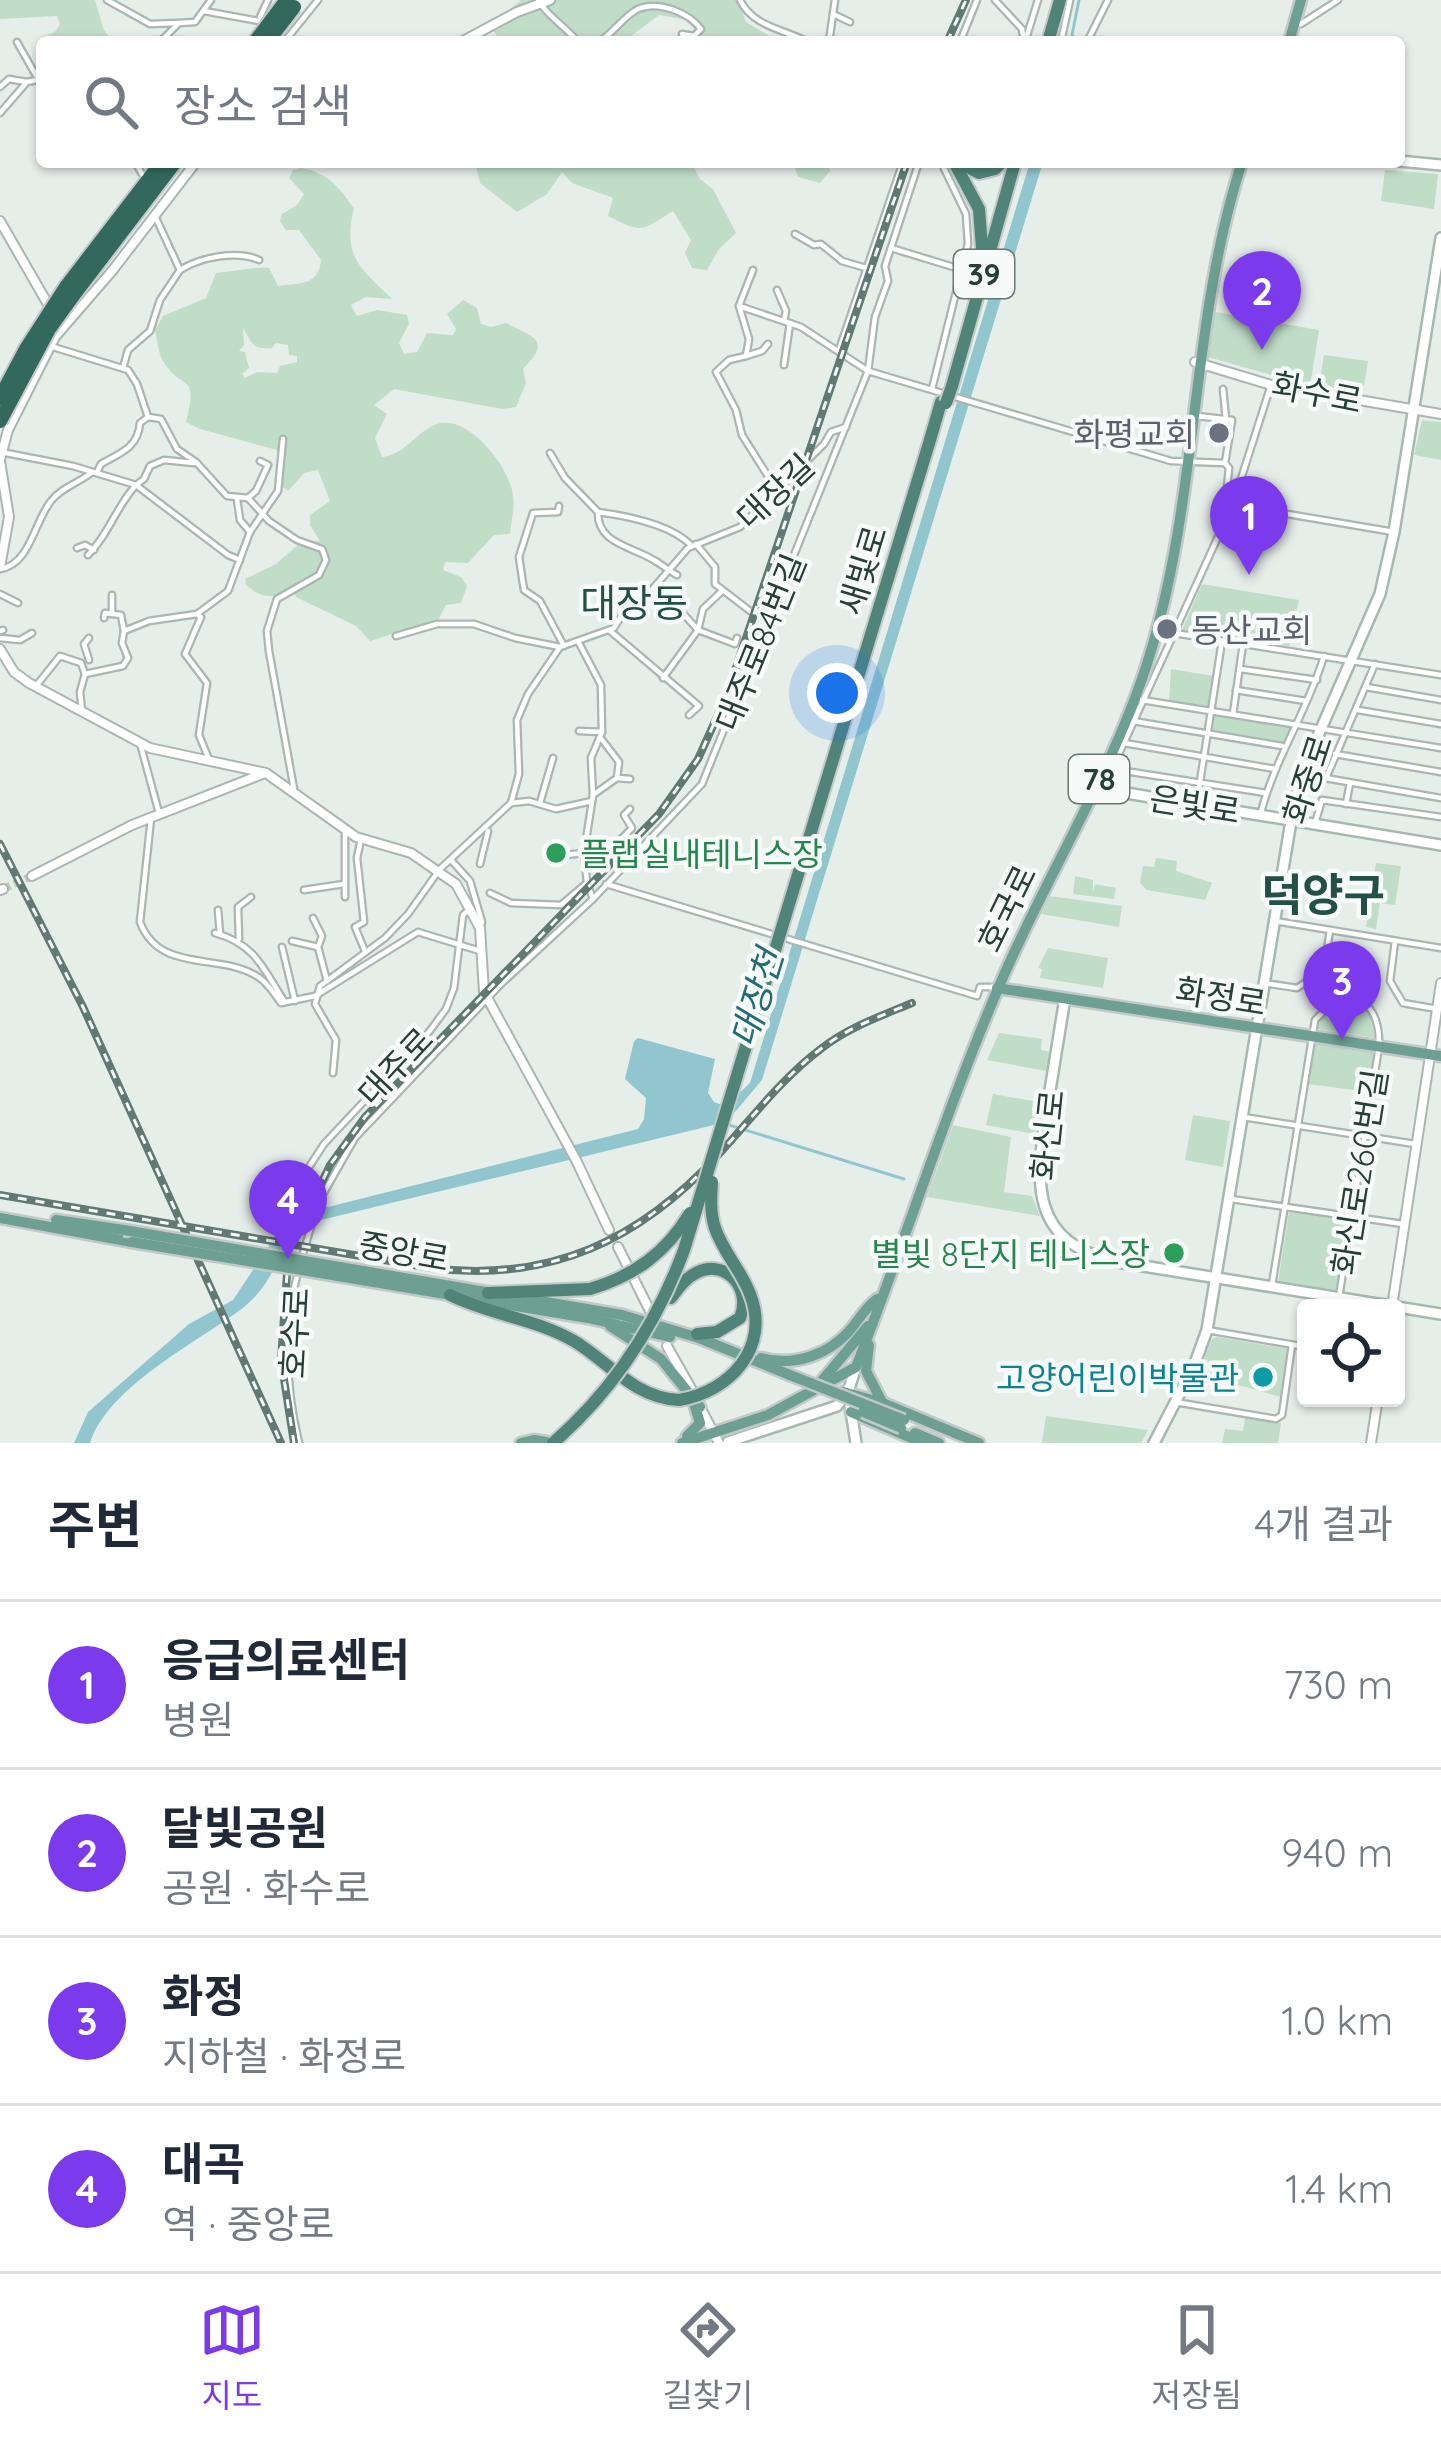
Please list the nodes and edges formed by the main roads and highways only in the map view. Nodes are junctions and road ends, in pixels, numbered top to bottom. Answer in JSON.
{"nodes":[{"id":1,"x":1057,"y":0,"type":"edge"},
{"id":2,"x":1304,"y":0,"type":"edge"},
{"id":3,"x":292,"y":2,"type":"edge"},
{"id":4,"x":261,"y":36,"type":"edge"},
{"id":5,"x":271,"y":36,"type":"edge"},
{"id":6,"x":1053,"y":36,"type":"edge"},
{"id":7,"x":1053,"y":36,"type":"edge"},
{"id":8,"x":1294,"y":36,"type":"edge"},
{"id":9,"x":1295,"y":36,"type":"edge"},
{"id":10,"x":1405,"y":162,"type":"edge"},
{"id":11,"x":1441,"y":165,"type":"edge"},
{"id":12,"x":158,"y":168,"type":"edge"},
{"id":13,"x":170,"y":168,"type":"edge"},
{"id":14,"x":959,"y":168,"type":"edge"},
{"id":15,"x":969,"y":168,"type":"edge"},
{"id":16,"x":998,"y":168,"type":"edge"},
{"id":17,"x":1013,"y":168,"type":"edge"},
{"id":18,"x":1013,"y":168,"type":"edge"},
{"id":19,"x":1238,"y":168,"type":"edge"},
{"id":20,"x":1441,"y":238,"type":"edge"},
{"id":21,"x":983,"y":261,"type":"junction"},
{"id":22,"x":71,"y":290,"type":"junction"},
{"id":23,"x":1197,"y":363,"type":"junction"},
{"id":24,"x":945,"y":393,"type":"junction"},
{"id":25,"x":0,"y":398,"type":"edge"},
{"id":26,"x":0,"y":421,"type":"edge"},
{"id":27,"x":1187,"y":463,"type":"junction"},
{"id":28,"x":1092,"y":788,"type":"junction"},
{"id":29,"x":1290,"y":821,"type":"junction"},
{"id":30,"x":1441,"y":845,"type":"edge"},
{"id":31,"x":996,"y":988,"type":"junction"},
{"id":32,"x":1066,"y":998,"type":"junction"},
{"id":33,"x":1257,"y":1028,"type":"junction"},
{"id":34,"x":1435,"y":1055,"type":"edge"},
{"id":35,"x":708,"y":1183,"type":"junction"},
{"id":36,"x":0,"y":1215,"type":"edge"},
{"id":37,"x":321,"y":1269,"type":"junction"},
{"id":38,"x":1218,"y":1278,"type":"junction"},
{"id":39,"x":488,"y":1293,"type":"junction"},
{"id":40,"x":450,"y":1295,"type":"junction"},
{"id":41,"x":671,"y":1298,"type":"junction"},
{"id":42,"x":877,"y":1299,"type":"junction"},
{"id":43,"x":1345,"y":1299,"type":"edge"},
{"id":44,"x":1405,"y":1309,"type":"edge"},
{"id":45,"x":1441,"y":1314,"type":"edge"},
{"id":46,"x":646,"y":1315,"type":"junction"},
{"id":47,"x":596,"y":1319,"type":"junction"},
{"id":48,"x":872,"y":1322,"type":"junction"},
{"id":49,"x":697,"y":1334,"type":"junction"},
{"id":50,"x":854,"y":1368,"type":"junction"},
{"id":51,"x":789,"y":1378,"type":"junction"},
{"id":52,"x":683,"y":1395,"type":"junction"},
{"id":53,"x":800,"y":1401,"type":"junction"},
{"id":54,"x":883,"y":1403,"type":"junction"},
{"id":55,"x":847,"y":1406,"type":"junction"},
{"id":56,"x":700,"y":1407,"type":"road end"},
{"id":57,"x":824,"y":1411,"type":"junction"},
{"id":58,"x":903,"y":1424,"type":"junction"},
{"id":59,"x":750,"y":1437,"type":"edge"},
{"id":60,"x":721,"y":1439,"type":"edge"},
{"id":61,"x":677,"y":1442,"type":"edge"},
{"id":62,"x":917,"y":1442,"type":"edge"},
{"id":63,"x":521,"y":1443,"type":"edge"},
{"id":64,"x":556,"y":1443,"type":"edge"},
{"id":65,"x":856,"y":1443,"type":"edge"},
{"id":66,"x":940,"y":1443,"type":"edge"},
{"id":67,"x":964,"y":1443,"type":"edge"},
{"id":68,"x":980,"y":1443,"type":"edge"},
{"id":69,"x":1154,"y":1443,"type":"edge"}],
"edges":[{"from":1,"to":6,"type":"highway"},
{"from":1,"to":7,"type":"highway"},
{"from":2,"to":8,"type":"main road"},
{"from":2,"to":9,"type":"main road"},
{"from":3,"to":4,"type":"highway","bridge":true},
{"from":3,"to":5,"type":"highway","bridge":true},
{"from":10,"to":11,"type":"main road"},
{"from":12,"to":22,"type":"highway"},
{"from":13,"to":22,"type":"highway"},
{"from":14,"to":21,"type":"highway"},
{"from":15,"to":16,"type":"highway"},
{"from":17,"to":24,"type":"highway","name":"새빛로","number":"39"},
{"from":18,"to":21,"type":"highway","name":"새빛로","number":"39"},
{"from":19,"to":23,"type":"main road","name":"호국로","number":"78"},
{"from":20,"to":29,"type":"main road","name":"화중로"},
{"from":21,"to":24,"type":"highway","name":"새빛로","number":"39"},
{"from":22,"to":25,"type":"highway","bridge":true},
{"from":22,"to":26,"type":"highway","bridge":true},
{"from":23,"to":27,"type":"main road","name":"호국로","number":"78"},
{"from":23,"to":27,"type":"main road","name":"호국로","number":"78"},
{"from":24,"to":35,"type":"highway","name":"새빛로","number":"39","bridge":true},
{"from":27,"to":28,"type":"main road","name":"호국로","number":"78"},
{"from":28,"to":29,"type":"main road","name":"은빛로"},
{"from":28,"to":31,"type":"main road","name":"호국로","number":"78"},
{"from":29,"to":30,"type":"main road","name":"은빛로"},
{"from":29,"to":33,"type":"main road","name":"화중로"},
{"from":31,"to":32,"type":"main road","name":"화정로"},
{"from":31,"to":42,"type":"main road","name":"호국로","number":"78"},
{"from":31,"to":48,"type":"main road","name":"호국로","number":"78"},
{"from":32,"to":33,"type":"main road","name":"화정로"},
{"from":32,"to":38,"type":"main road","name":"화신로"},
{"from":33,"to":34,"type":"main road","name":"화정로"},
{"from":33,"to":38,"type":"main road","name":"화중로"},
{"from":35,"to":39,"type":"highway","bridge":true},
{"from":35,"to":41,"type":"highway","name":"새빛로","number":"39","bridge":true},
{"from":35,"to":52,"type":"highway","bridge":true},
{"from":35,"to":64,"type":"highway","name":"새빛로","number":"39","bridge":true},
{"from":36,"to":37,"type":"main road","name":"중앙로","bridge":true},
{"from":36,"to":37,"type":"main road","name":"중앙로","bridge":true},
{"from":37,"to":39,"type":"main road","name":"중앙로"},
{"from":37,"to":40,"type":"main road","name":"중앙로"},
{"from":38,"to":43,"type":"main road","name":"화신로"},
{"from":38,"to":69,"type":"main road","name":"화중로"},
{"from":39,"to":46,"type":"main road","name":"중앙로"},
{"from":40,"to":47,"type":"main road","name":"중앙로"},
{"from":40,"to":52,"type":"highway"},
{"from":41,"to":49,"type":"highway","bridge":true},
{"from":41,"to":64,"type":"highway","name":"새빛로","number":"39","bridge":true},
{"from":42,"to":48,"type":"main road","name":"호국로","number":"78"},
{"from":42,"to":49,"type":"main road"},
{"from":44,"to":45,"type":"main road","name":"화신로"},
{"from":46,"to":49,"type":"main road"},
{"from":46,"to":51,"type":"main road","name":"중앙로"},
{"from":47,"to":51,"type":"main road","name":"중앙로"},
{"from":47,"to":52,"type":"main road"},
{"from":48,"to":50,"type":"main road","name":"호국로","number":"78"},
{"from":48,"to":54,"type":"main road"},
{"from":48,"to":60,"type":"main road","name":"호국로","number":"78"},
{"from":50,"to":53,"type":"main road"},
{"from":50,"to":55,"type":"main road"},
{"from":51,"to":58,"type":"main road","bridge":true},
{"from":52,"to":56,"type":"main road"},
{"from":52,"to":61,"type":"main road"},
{"from":53,"to":57,"type":"main road"},
{"from":53,"to":60,"type":"main road"},
{"from":54,"to":55,"type":"main road"},
{"from":54,"to":68,"type":"main road"},
{"from":55,"to":57,"type":"main road"},
{"from":55,"to":57,"type":"main road"},
{"from":55,"to":62,"type":"main road"},
{"from":55,"to":65,"type":"main road"},
{"from":57,"to":59,"type":"main road"},
{"from":58,"to":66,"type":"main road"},
{"from":58,"to":67,"type":"main road"},
{"from":59,"to":60,"type":"main road"},
{"from":60,"to":61,"type":"main road"},
{"from":63,"to":64,"type":"main road"}]}
